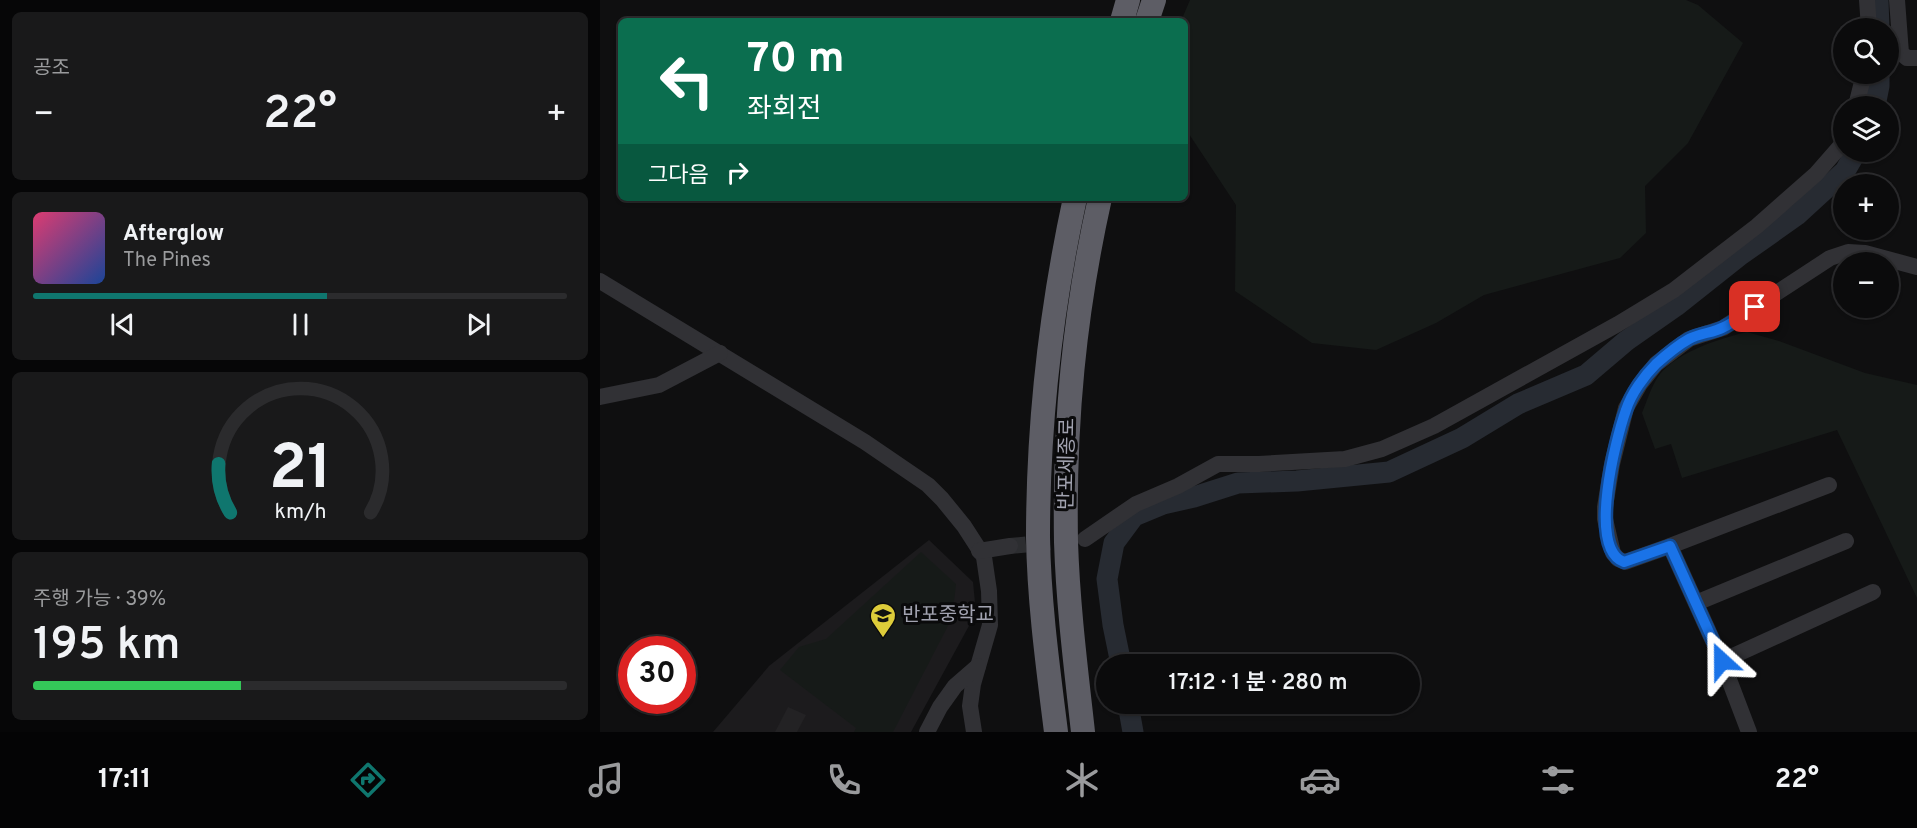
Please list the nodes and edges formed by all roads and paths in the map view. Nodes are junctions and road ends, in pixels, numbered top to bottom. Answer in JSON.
{"nodes":[{"id":1,"x":1128,"y":0,"type":"edge"},
{"id":2,"x":1154,"y":0,"type":"edge"},
{"id":3,"x":1867,"y":0,"type":"edge"},
{"id":4,"x":1897,"y":0,"type":"edge"},
{"id":5,"x":1123,"y":18,"type":"edge"},
{"id":6,"x":1148,"y":18,"type":"edge"},
{"id":7,"x":1868,"y":18,"type":"edge"},
{"id":8,"x":1917,"y":58,"type":"edge"},
{"id":9,"x":1833,"y":155,"type":"edge"},
{"id":10,"x":1074,"y":201,"type":"edge"},
{"id":11,"x":1099,"y":201,"type":"edge"},
{"id":12,"x":1917,"y":267,"type":"edge"},
{"id":13,"x":600,"y":281,"type":"edge"},
{"id":14,"x":720,"y":353,"type":"junction"},
{"id":15,"x":600,"y":397,"type":"edge"},
{"id":16,"x":1829,"y":485,"type":"dead end"},
{"id":17,"x":1085,"y":539,"type":"tunnel mouth"},
{"id":18,"x":1846,"y":541,"type":"dead end"},
{"id":19,"x":1010,"y":546,"type":"tunnel mouth"},
{"id":20,"x":1670,"y":546,"type":"junction"},
{"id":21,"x":980,"y":551,"type":"junction"},
{"id":22,"x":1873,"y":592,"type":"dead end"},
{"id":23,"x":1696,"y":603,"type":"junction"},
{"id":24,"x":1722,"y":661,"type":"junction"},
{"id":25,"x":979,"y":666,"type":"junction"},
{"id":26,"x":927,"y":732,"type":"edge"},
{"id":27,"x":974,"y":732,"type":"edge"},
{"id":28,"x":1056,"y":732,"type":"edge"},
{"id":29,"x":1083,"y":732,"type":"edge"},
{"id":30,"x":1749,"y":732,"type":"edge"}],
"edges":[{"from":1,"to":5,"type":"highway"},
{"from":2,"to":6,"type":"highway"},
{"from":3,"to":7,"type":"street"},
{"from":4,"to":8,"type":"street"},
{"from":9,"to":17,"type":"street"},
{"from":10,"to":28,"type":"highway","name":"반포세종로"},
{"from":11,"to":29,"type":"highway","name":"반포세종로"},
{"from":12,"to":20,"type":"street"},
{"from":13,"to":14,"type":"street"},
{"from":14,"to":15,"type":"street"},
{"from":14,"to":21,"type":"street"},
{"from":16,"to":20,"type":"street"},
{"from":18,"to":23,"type":"street"},
{"from":19,"to":21,"type":"street"},
{"from":20,"to":23,"type":"street"},
{"from":21,"to":25,"type":"street"},
{"from":22,"to":24,"type":"street"},
{"from":23,"to":24,"type":"street"},
{"from":24,"to":30,"type":"street"},
{"from":25,"to":26,"type":"street"},
{"from":25,"to":27,"type":"street"}]}
